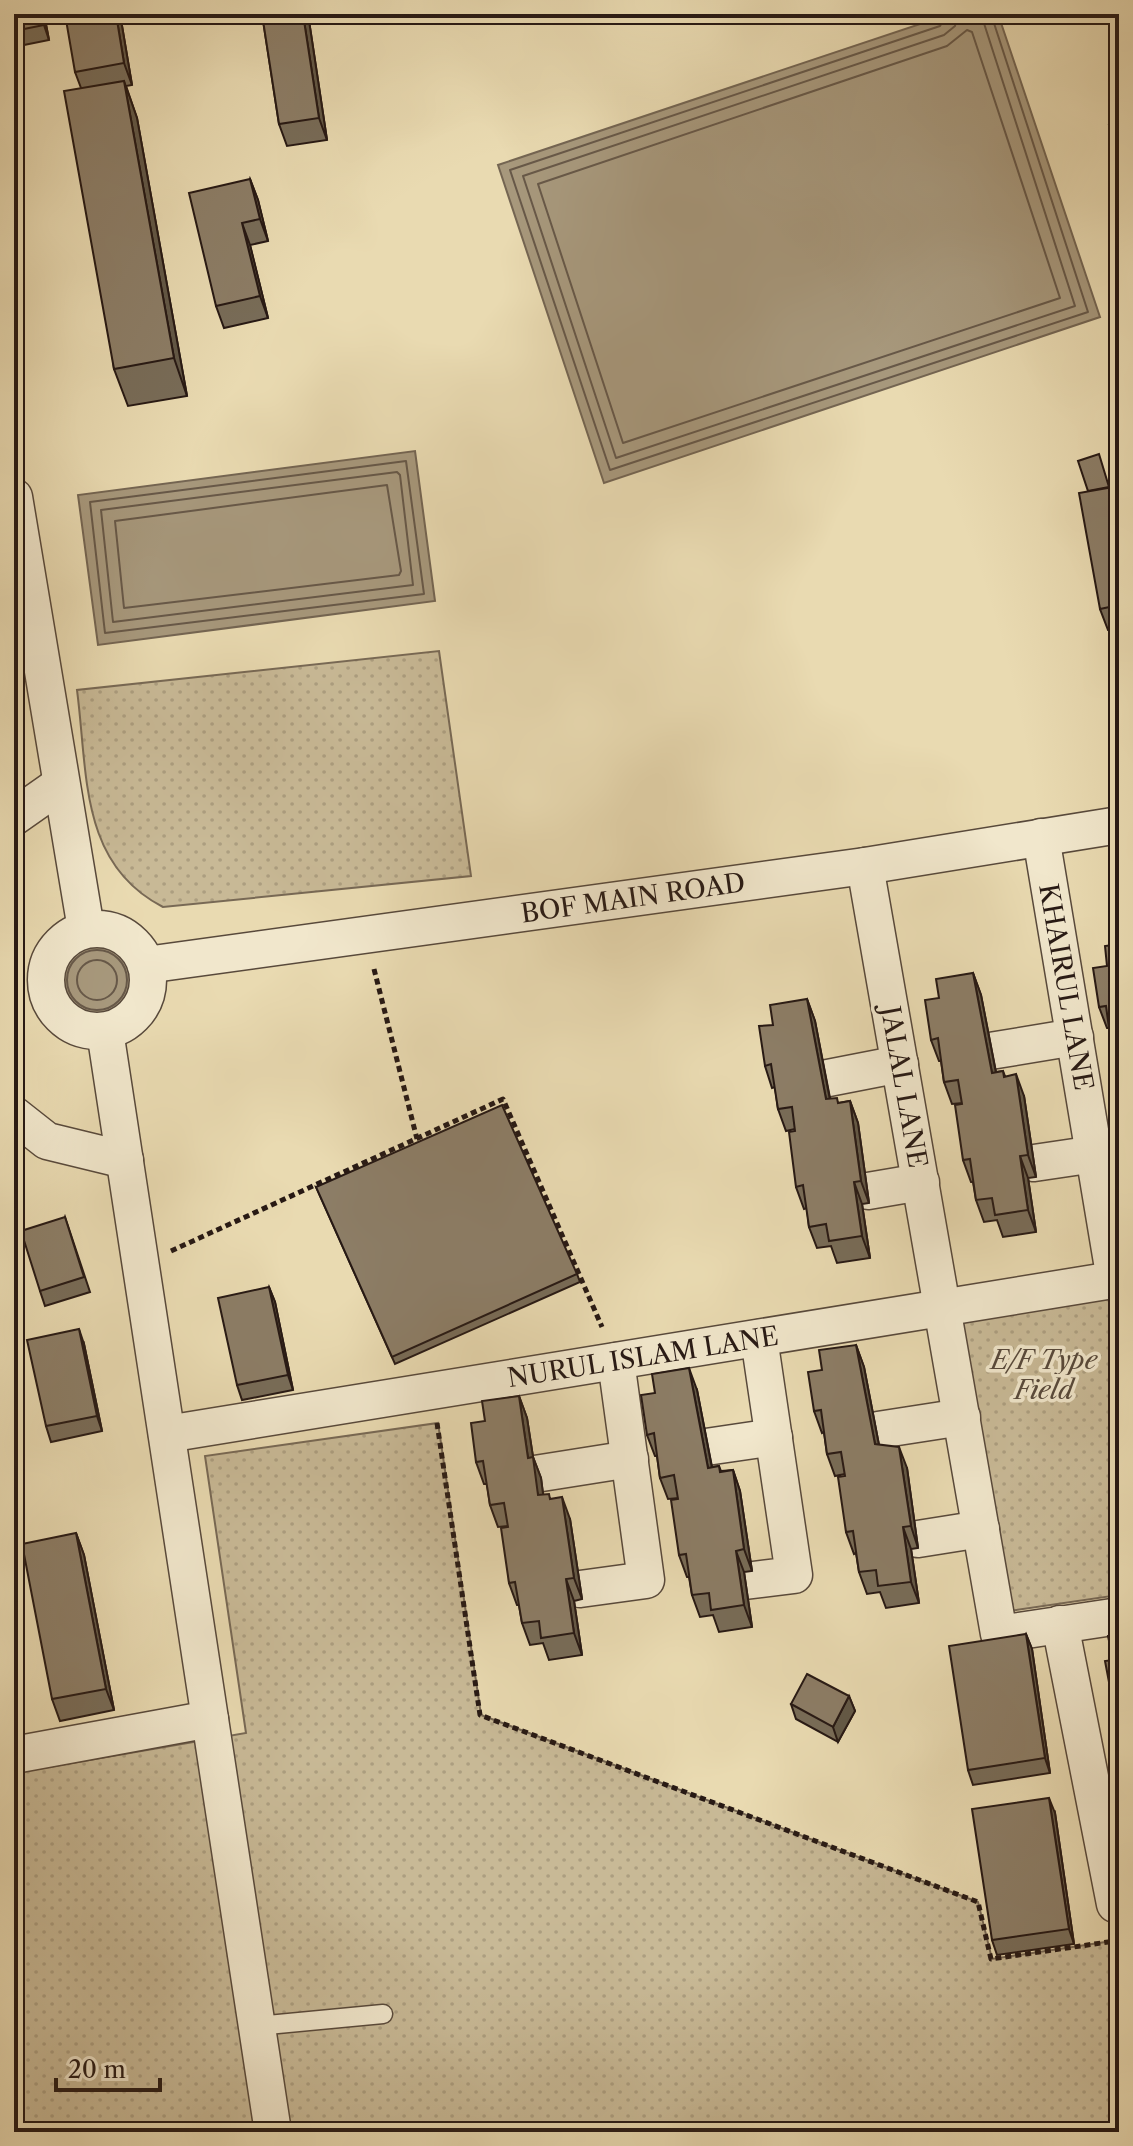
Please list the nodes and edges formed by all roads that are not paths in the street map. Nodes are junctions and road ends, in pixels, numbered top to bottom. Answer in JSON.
{"nodes":[{"id":1,"x":14,"y":497,"type":"edge"},
{"id":2,"x":61,"y":784,"type":"junction"},
{"id":3,"x":14,"y":817,"type":"edge"},
{"id":4,"x":1119,"y":825,"type":"edge"},
{"id":5,"x":1041,"y":837,"type":"junction"},
{"id":6,"x":865,"y":866,"type":"junction"},
{"id":7,"x":86,"y":929,"type":"junction"},
{"id":8,"x":146,"y":965,"type":"junction"},
{"id":9,"x":30,"y":986,"type":"edge"},
{"id":10,"x":105,"y":1031,"type":"junction"},
{"id":11,"x":1075,"y":1037,"type":"junction"},
{"id":12,"x":990,"y":1051,"type":"edge"},
{"id":13,"x":900,"y":1064,"type":"junction"},
{"id":14,"x":823,"y":1079,"type":"edge"},
{"id":15,"x":14,"y":1115,"type":"edge"},
{"id":16,"x":1095,"y":1154,"type":"junction"},
{"id":17,"x":125,"y":1160,"type":"junction"},
{"id":18,"x":1034,"y":1163,"type":"dead end"},
{"id":19,"x":921,"y":1182,"type":"junction"},
{"id":20,"x":868,"y":1191,"type":"dead end"},
{"id":21,"x":1117,"y":1279,"type":"edge"},
{"id":22,"x":943,"y":1308,"type":"junction"},
{"id":23,"x":759,"y":1338,"type":"junction"},
{"id":24,"x":616,"y":1361,"type":"junction"},
{"id":25,"x":962,"y":1417,"type":"junction"},
{"id":26,"x":878,"y":1430,"type":"dead end"},
{"id":27,"x":167,"y":1434,"type":"junction"},
{"id":28,"x":774,"y":1437,"type":"junction"},
{"id":29,"x":706,"y":1447,"type":"edge"},
{"id":30,"x":630,"y":1459,"type":"junction"},
{"id":31,"x":535,"y":1474,"type":"edge"},
{"id":32,"x":981,"y":1529,"type":"junction"},
{"id":33,"x":918,"y":1539,"type":"dead end"},
{"id":34,"x":745,"y":1581,"type":"dead end"},
{"id":35,"x":580,"y":1589,"type":"dead end"},
{"id":36,"x":1119,"y":1616,"type":"edge"},
{"id":37,"x":1060,"y":1624,"type":"junction"},
{"id":38,"x":210,"y":1719,"type":"junction"},
{"id":39,"x":14,"y":1755,"type":"edge"},
{"id":40,"x":1115,"y":1904,"type":"dead end"},
{"id":41,"x":383,"y":2014,"type":"dead end"},
{"id":42,"x":257,"y":2026,"type":"junction"},
{"id":43,"x":273,"y":2132,"type":"edge"}],
"edges":[{"from":1,"to":2,"type":"street"},
{"from":2,"to":3,"type":"street"},
{"from":2,"to":7,"type":"street"},
{"from":4,"to":5,"type":"street","name":"BOF MAIN ROAD"},
{"from":5,"to":6,"type":"street","name":"BOF MAIN ROAD"},
{"from":5,"to":11,"type":"street","name":"KHAIRUL LANE"},
{"from":6,"to":8,"type":"street","name":"BOF MAIN ROAD"},
{"from":6,"to":13,"type":"street","name":"JALAL LANE"},
{"from":7,"to":8,"type":"street"},
{"from":7,"to":9,"type":"street"},
{"from":8,"to":10,"type":"street"},
{"from":9,"to":10,"type":"street"},
{"from":10,"to":17,"type":"street"},
{"from":11,"to":12,"type":"street"},
{"from":11,"to":16,"type":"street","name":"KHAIRUL LANE"},
{"from":13,"to":14,"type":"street"},
{"from":13,"to":19,"type":"street","name":"JALAL LANE"},
{"from":15,"to":17,"type":"street"},
{"from":16,"to":18,"type":"street"},
{"from":16,"to":21,"type":"street","name":"KHAIRUL LANE"},
{"from":17,"to":27,"type":"street"},
{"from":19,"to":20,"type":"street"},
{"from":19,"to":22,"type":"street","name":"JALAL LANE"},
{"from":21,"to":22,"type":"street","name":"NURUL ISLAM LANE"},
{"from":22,"to":23,"type":"street","name":"NURUL ISLAM LANE"},
{"from":22,"to":25,"type":"street","name":"JALAL LANE"},
{"from":23,"to":24,"type":"street","name":"NURUL ISLAM LANE"},
{"from":23,"to":28,"type":"street"},
{"from":24,"to":27,"type":"street","name":"NURUL ISLAM LANE"},
{"from":24,"to":30,"type":"street"},
{"from":25,"to":26,"type":"street"},
{"from":25,"to":32,"type":"street","name":"JALAL LANE"},
{"from":27,"to":38,"type":"street"},
{"from":28,"to":29,"type":"street"},
{"from":28,"to":34,"type":"street"},
{"from":30,"to":31,"type":"street"},
{"from":30,"to":35,"type":"street"},
{"from":32,"to":33,"type":"street"},
{"from":32,"to":37,"type":"street","name":"JALAL LANE"},
{"from":36,"to":37,"type":"street"},
{"from":37,"to":40,"type":"street"},
{"from":38,"to":39,"type":"street"},
{"from":38,"to":42,"type":"street"},
{"from":41,"to":42,"type":"lane"},
{"from":42,"to":43,"type":"street"}]}
